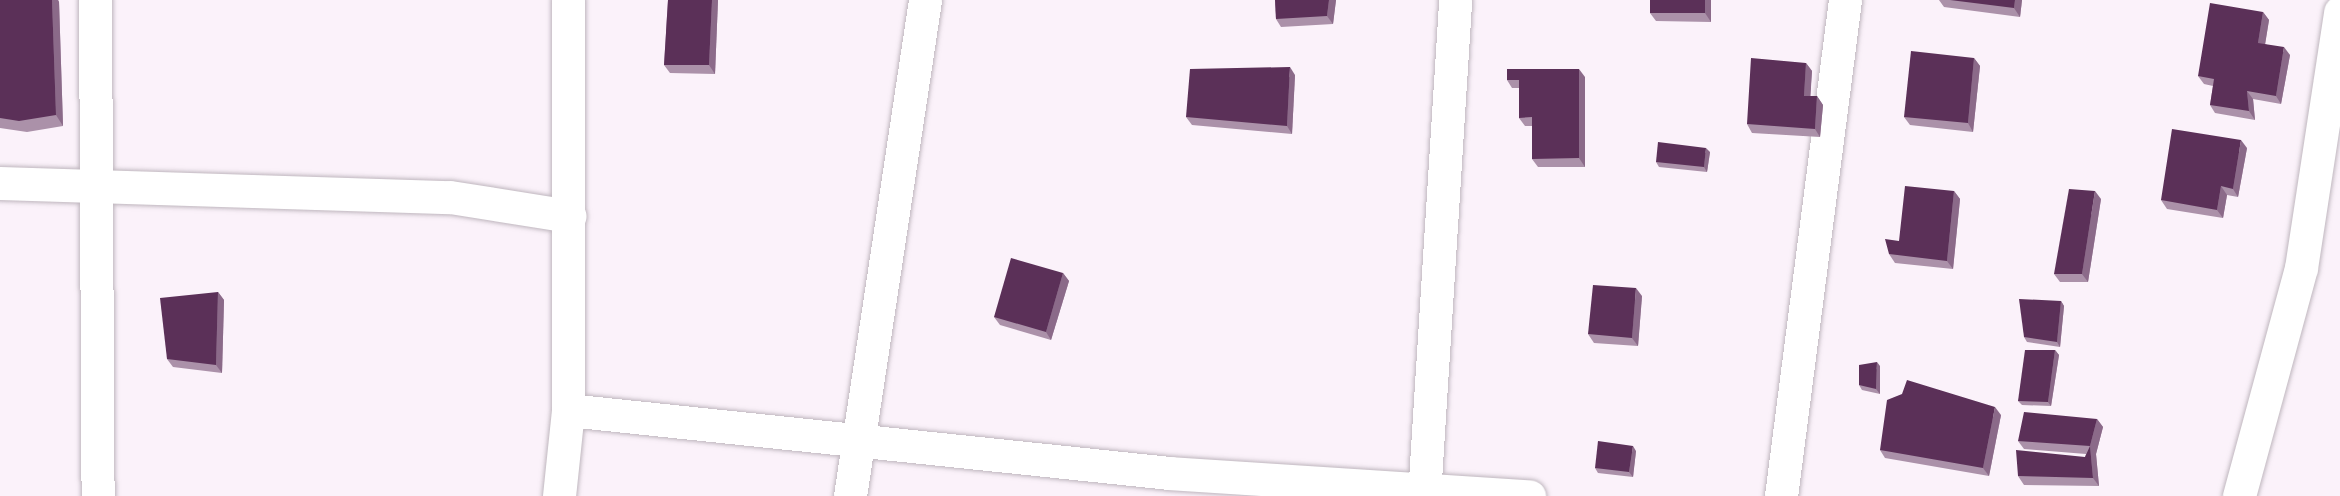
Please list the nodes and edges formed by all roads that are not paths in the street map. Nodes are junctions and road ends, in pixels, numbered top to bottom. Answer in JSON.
{"nodes":[{"id":1,"x":95,"y":0,"type":"edge"},
{"id":2,"x":568,"y":0,"type":"edge"},
{"id":3,"x":926,"y":0,"type":"edge"},
{"id":4,"x":1455,"y":0,"type":"edge"},
{"id":5,"x":1845,"y":0,"type":"edge"},
{"id":6,"x":2340,"y":12,"type":"edge"},
{"id":7,"x":0,"y":183,"type":"edge"},
{"id":8,"x":98,"y":185,"type":"junction"},
{"id":9,"x":570,"y":216,"type":"junction"},
{"id":10,"x":568,"y":410,"type":"junction"},
{"id":11,"x":861,"y":439,"type":"junction"},
{"id":12,"x":1166,"y":485,"type":"edge"},
{"id":13,"x":1425,"y":493,"type":"edge"},
{"id":14,"x":98,"y":496,"type":"edge"},
{"id":15,"x":560,"y":496,"type":"edge"},
{"id":16,"x":850,"y":496,"type":"edge"},
{"id":17,"x":1529,"y":496,"type":"edge"},
{"id":18,"x":1780,"y":496,"type":"edge"},
{"id":19,"x":2239,"y":496,"type":"edge"}],
"edges":[{"from":1,"to":8,"type":"street"},
{"from":2,"to":9,"type":"street"},
{"from":3,"to":11,"type":"street"},
{"from":4,"to":13,"type":"street"},
{"from":5,"to":18,"type":"street"},
{"from":6,"to":19,"type":"street"},
{"from":7,"to":8,"type":"street"},
{"from":8,"to":9,"type":"street"},
{"from":8,"to":14,"type":"street"},
{"from":9,"to":10,"type":"street"},
{"from":10,"to":11,"type":"street"},
{"from":10,"to":15,"type":"street"},
{"from":11,"to":12,"type":"street"},
{"from":11,"to":16,"type":"street"},
{"from":12,"to":13,"type":"street"},
{"from":13,"to":17,"type":"street"}]}
